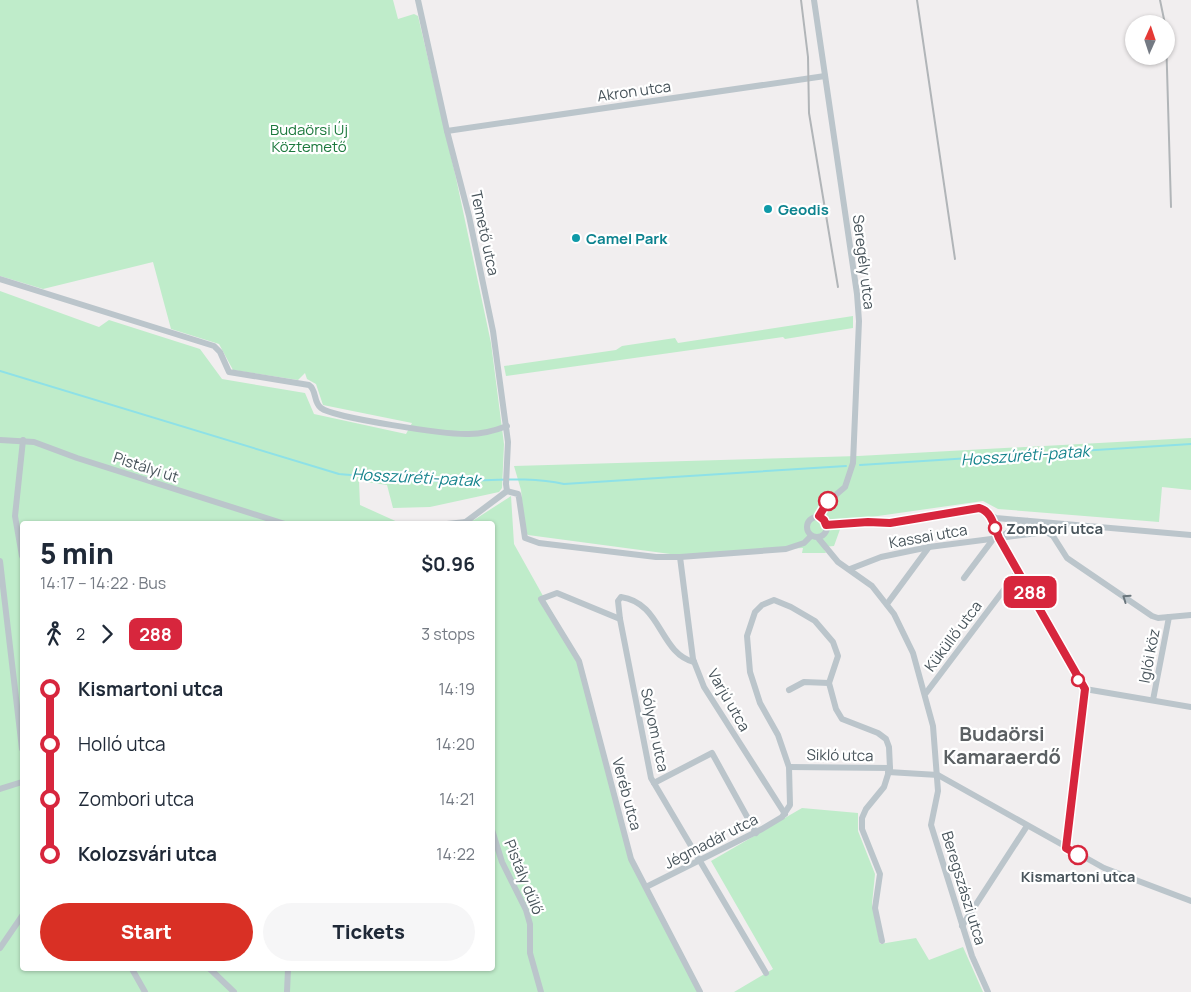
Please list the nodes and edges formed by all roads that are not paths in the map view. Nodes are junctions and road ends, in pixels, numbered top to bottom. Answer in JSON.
{"nodes":[{"id":1,"x":418,"y":0,"type":"edge"},
{"id":2,"x":814,"y":0,"type":"edge"},
{"id":3,"x":825,"y":76,"type":"junction"},
{"id":4,"x":447,"y":131,"type":"junction"},
{"id":5,"x":0,"y":279,"type":"edge"},
{"id":6,"x":507,"y":426,"type":"junction"},
{"id":7,"x":0,"y":440,"type":"edge"},
{"id":8,"x":23,"y":440,"type":"junction"},
{"id":9,"x":507,"y":492,"type":"junction"},
{"id":10,"x":819,"y":516,"type":"junction"},
{"id":11,"x":991,"y":516,"type":"junction"},
{"id":12,"x":1027,"y":520,"type":"junction"},
{"id":13,"x":276,"y":521,"type":"edge"},
{"id":14,"x":467,"y":521,"type":"edge"},
{"id":15,"x":826,"y":525,"type":"junction"},
{"id":16,"x":825,"y":534,"type":"junction"},
{"id":17,"x":1191,"y":535,"type":"edge"},
{"id":18,"x":811,"y":536,"type":"junction"},
{"id":19,"x":996,"y":538,"type":"junction"},
{"id":20,"x":819,"y":539,"type":"junction"},
{"id":21,"x":20,"y":545,"type":"edge"},
{"id":22,"x":929,"y":548,"type":"junction"},
{"id":23,"x":832,"y":555,"type":"junction"},
{"id":24,"x":680,"y":557,"type":"junction"},
{"id":25,"x":0,"y":561,"type":"edge"},
{"id":26,"x":850,"y":569,"type":"junction"},
{"id":27,"x":1018,"y":571,"type":"junction"},
{"id":28,"x":964,"y":578,"type":"dead end"},
{"id":29,"x":887,"y":604,"type":"junction"},
{"id":30,"x":1191,"y":615,"type":"edge"},
{"id":31,"x":1169,"y":617,"type":"junction"},
{"id":32,"x":620,"y":619,"type":"junction"},
{"id":33,"x":694,"y":662,"type":"junction"},
{"id":34,"x":829,"y":684,"type":"junction"},
{"id":35,"x":1085,"y":689,"type":"junction"},
{"id":36,"x":789,"y":690,"type":"dead end"},
{"id":37,"x":926,"y":693,"type":"junction"},
{"id":38,"x":1153,"y":700,"type":"junction"},
{"id":39,"x":1191,"y":707,"type":"edge"},
{"id":40,"x":20,"y":732,"type":"edge"},
{"id":41,"x":789,"y":767,"type":"junction"},
{"id":42,"x":889,"y":770,"type":"junction"},
{"id":43,"x":938,"y":775,"type":"junction"},
{"id":44,"x":20,"y":783,"type":"edge"},
{"id":45,"x":654,"y":783,"type":"junction"},
{"id":46,"x":0,"y":789,"type":"edge"},
{"id":47,"x":785,"y":814,"type":"junction"},
{"id":48,"x":1027,"y":826,"type":"junction"},
{"id":49,"x":756,"y":832,"type":"junction"},
{"id":50,"x":495,"y":840,"type":"edge"},
{"id":51,"x":1066,"y":848,"type":"junction"},
{"id":52,"x":700,"y":861,"type":"junction"},
{"id":53,"x":646,"y":887,"type":"junction"},
{"id":54,"x":1191,"y":901,"type":"edge"},
{"id":55,"x":20,"y":919,"type":"edge"},
{"id":56,"x":962,"y":926,"type":"junction"},
{"id":57,"x":882,"y":941,"type":"dead end"},
{"id":58,"x":0,"y":948,"type":"edge"},
{"id":59,"x":133,"y":971,"type":"edge"},
{"id":60,"x":212,"y":971,"type":"edge"},
{"id":61,"x":288,"y":971,"type":"edge"},
{"id":62,"x":766,"y":973,"type":"dead end"},
{"id":63,"x":145,"y":992,"type":"edge"},
{"id":64,"x":234,"y":992,"type":"edge"},
{"id":65,"x":287,"y":992,"type":"edge"},
{"id":66,"x":541,"y":992,"type":"edge"},
{"id":67,"x":700,"y":992,"type":"edge"},
{"id":68,"x":988,"y":992,"type":"edge"}],
"edges":[{"from":1,"to":4,"type":"street","name":"Temető utca"},
{"from":2,"to":3,"type":"street","name":"Seregély utca"},
{"from":3,"to":4,"type":"street","name":"Akron utca"},
{"from":3,"to":10,"type":"street","name":"Seregély utca"},
{"from":4,"to":6,"type":"street","name":"Temető utca"},
{"from":5,"to":6,"type":"street"},
{"from":6,"to":9,"type":"street","name":"Temető utca"},
{"from":7,"to":8,"type":"street","name":"Pistályi út"},
{"from":8,"to":13,"type":"street","name":"Pistályi út"},
{"from":8,"to":21,"type":"street"},
{"from":9,"to":14,"type":"street"},
{"from":9,"to":24,"type":"street"},
{"from":10,"to":15,"type":"street"},
{"from":10,"to":18,"type":"street"},
{"from":11,"to":12,"type":"street"},
{"from":11,"to":15,"type":"street"},
{"from":11,"to":19,"type":"street"},
{"from":12,"to":17,"type":"street"},
{"from":12,"to":19,"type":"street"},
{"from":15,"to":16,"type":"street"},
{"from":16,"to":20,"type":"street"},
{"from":16,"to":23,"type":"street"},
{"from":18,"to":20,"type":"street"},
{"from":18,"to":24,"type":"street"},
{"from":19,"to":22,"type":"street","name":"Kassai utca"},
{"from":19,"to":27,"type":"street"},
{"from":19,"to":28,"type":"street"},
{"from":31,"to":19,"type":"street","name":"Kassai utca","one_way":true},
{"from":20,"to":23,"type":"street","name":"Beregszászi utca"},
{"from":22,"to":26,"type":"street","name":"Kassai utca"},
{"from":22,"to":29,"type":"street"},
{"from":23,"to":26,"type":"street","name":"Beregszászi utca"},
{"from":24,"to":33,"type":"street","name":"Varjú utca"},
{"from":25,"to":40,"type":"street"},
{"from":26,"to":29,"type":"street","name":"Beregszászi utca"},
{"from":27,"to":35,"type":"street"},
{"from":27,"to":37,"type":"street","name":"Küküllő utca"},
{"from":29,"to":37,"type":"street","name":"Beregszászi utca"},
{"from":30,"to":31,"type":"street","name":"Kassai utca"},
{"from":31,"to":38,"type":"street","name":"Iglói köz"},
{"from":32,"to":33,"type":"street","name":"Sólyom utca"},
{"from":32,"to":45,"type":"street","name":"Sólyom utca"},
{"from":32,"to":53,"type":"street","name":"Veréb utca"},
{"from":33,"to":47,"type":"street","name":"Varjú utca"},
{"from":34,"to":36,"type":"street"},
{"from":34,"to":41,"type":"street"},
{"from":34,"to":42,"type":"street"},
{"from":35,"to":38,"type":"street"},
{"from":35,"to":51,"type":"street"},
{"from":37,"to":43,"type":"street","name":"Beregszászi utca"},
{"from":38,"to":39,"type":"street"},
{"from":41,"to":42,"type":"street","name":"Sikló utca"},
{"from":41,"to":47,"type":"street"},
{"from":42,"to":43,"type":"street","name":"Sikló utca"},
{"from":42,"to":57,"type":"street"},
{"from":43,"to":48,"type":"street"},
{"from":43,"to":56,"type":"street","name":"Beregszászi utca"},
{"from":44,"to":46,"type":"street"},
{"from":45,"to":49,"type":"street"},
{"from":45,"to":52,"type":"street","name":"Sólyom utca"},
{"from":47,"to":49,"type":"street","name":"Jégmadár utca"},
{"from":48,"to":51,"type":"street"},
{"from":48,"to":56,"type":"street"},
{"from":49,"to":52,"type":"street","name":"Jégmadár utca"},
{"from":50,"to":66,"type":"street","name":"Pistály dűlő"},
{"from":51,"to":54,"type":"street"},
{"from":52,"to":53,"type":"street","name":"Jégmadár utca"},
{"from":52,"to":62,"type":"street","name":"Sólyom utca"},
{"from":53,"to":67,"type":"street","name":"Veréb utca"},
{"from":55,"to":58,"type":"street"},
{"from":56,"to":68,"type":"street","name":"Beregszászi utca"},
{"from":59,"to":63,"type":"street"},
{"from":60,"to":64,"type":"street"},
{"from":61,"to":65,"type":"street"}]}
